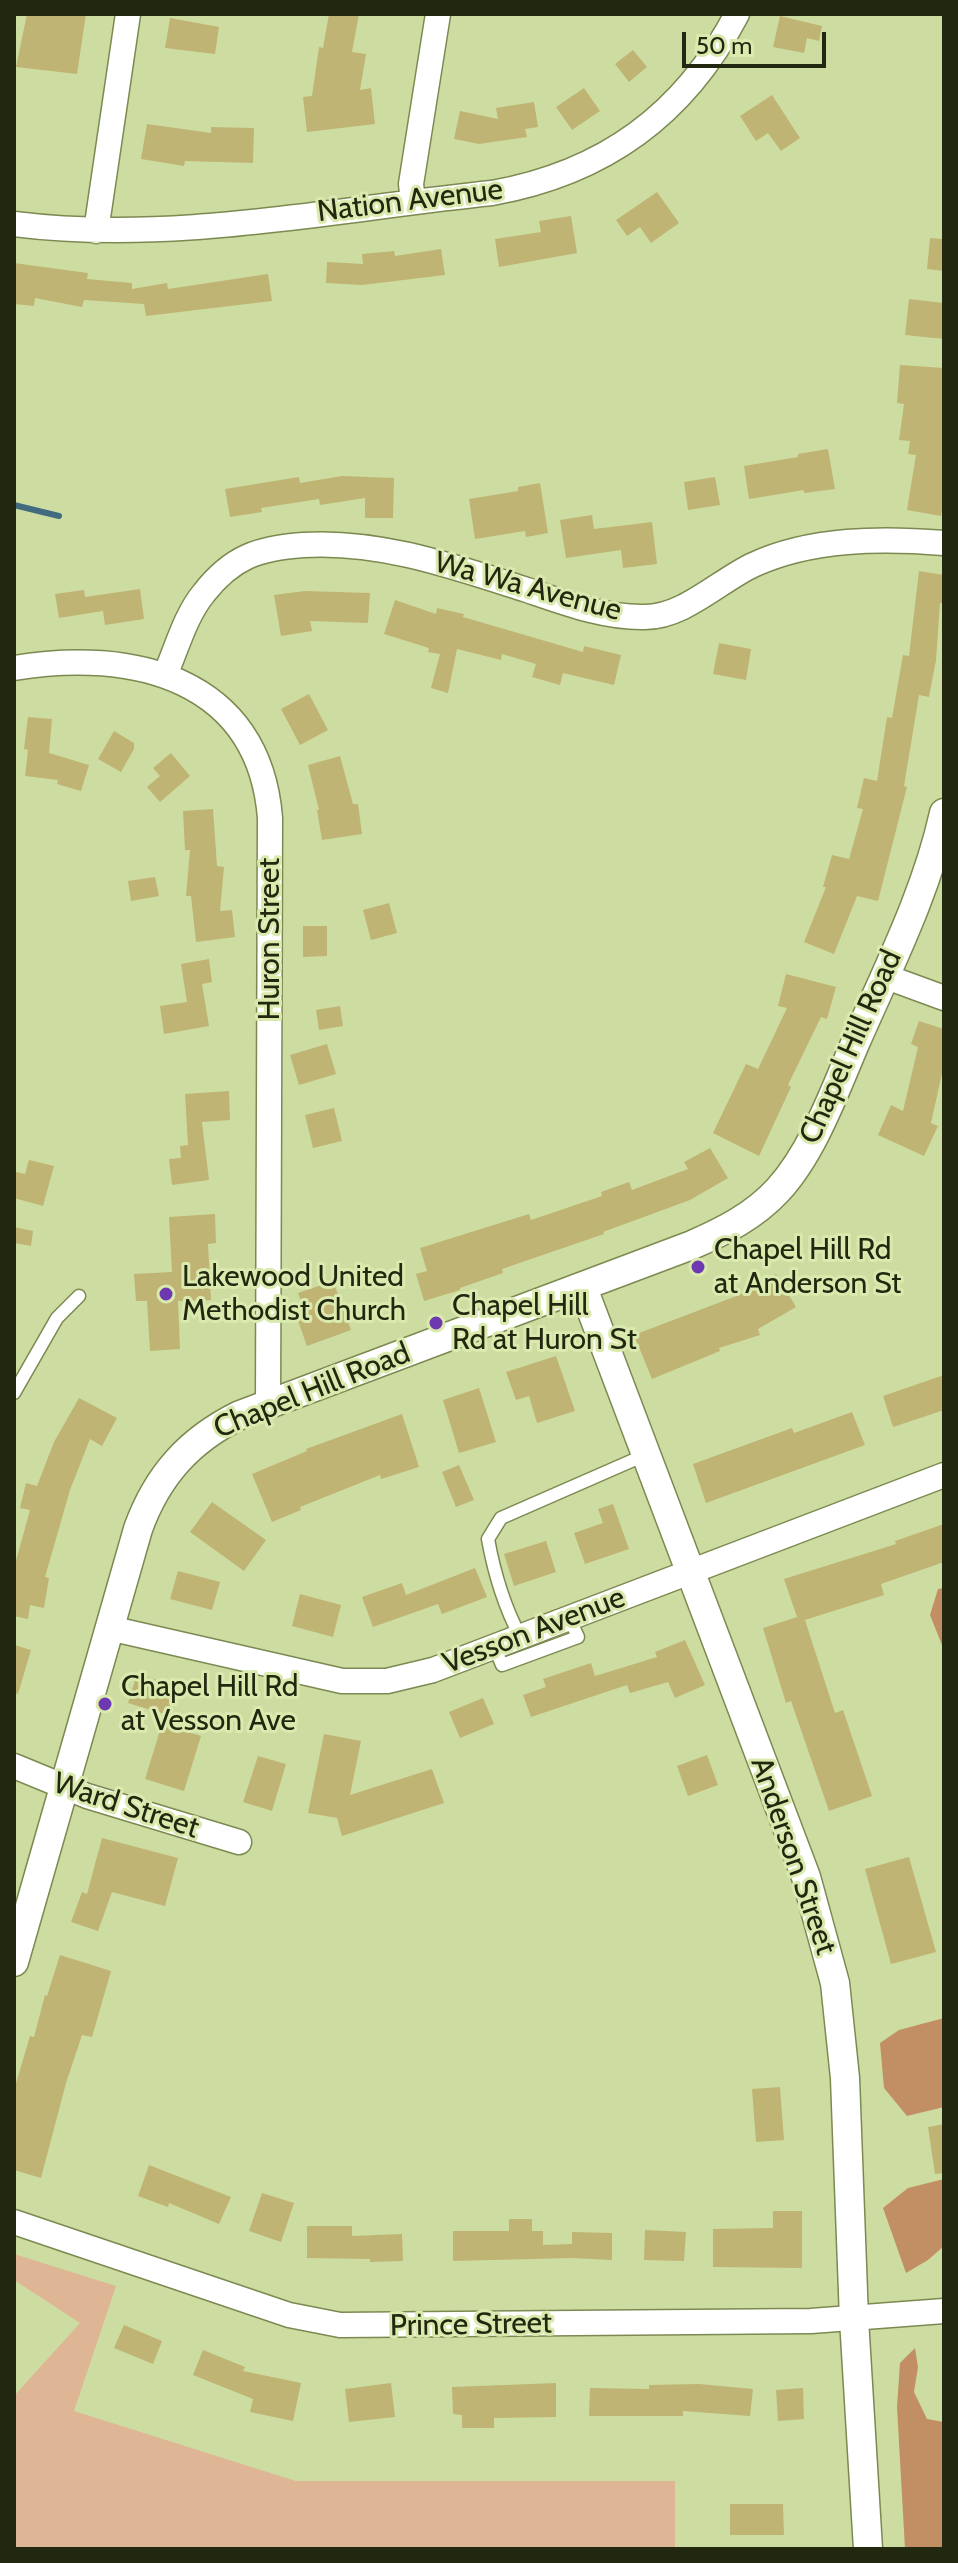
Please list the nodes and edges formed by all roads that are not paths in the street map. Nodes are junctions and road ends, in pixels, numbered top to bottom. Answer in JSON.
{"nodes":[{"id":1,"x":128,"y":14,"type":"edge"},
{"id":2,"x":438,"y":14,"type":"edge"},
{"id":3,"x":737,"y":14,"type":"edge"},
{"id":4,"x":413,"y":201,"type":"junction"},
{"id":5,"x":14,"y":224,"type":"edge"},
{"id":6,"x":96,"y":231,"type":"junction"},
{"id":7,"x":944,"y":543,"type":"edge"},
{"id":8,"x":14,"y":668,"type":"edge"},
{"id":9,"x":165,"y":675,"type":"junction"},
{"id":10,"x":944,"y":813,"type":"edge"},
{"id":11,"x":884,"y":976,"type":"junction"},
{"id":12,"x":944,"y":998,"type":"edge"},
{"id":13,"x":583,"y":1288,"type":"junction"},
{"id":14,"x":79,"y":1296,"type":"dead end"},
{"id":15,"x":14,"y":1393,"type":"edge"},
{"id":16,"x":268,"y":1403,"type":"junction"},
{"id":17,"x":645,"y":1455,"type":"junction"},
{"id":18,"x":944,"y":1475,"type":"edge"},
{"id":19,"x":691,"y":1572,"type":"junction"},
{"id":20,"x":569,"y":1618,"type":"junction"},
{"id":21,"x":109,"y":1628,"type":"junction"},
{"id":22,"x":520,"y":1636,"type":"junction"},
{"id":23,"x":494,"y":1646,"type":"junction"},
{"id":24,"x":14,"y":1766,"type":"edge"},
{"id":25,"x":62,"y":1787,"type":"junction"},
{"id":26,"x":239,"y":1842,"type":"dead end"},
{"id":27,"x":14,"y":1962,"type":"edge"},
{"id":28,"x":14,"y":2222,"type":"edge"},
{"id":29,"x":944,"y":2311,"type":"edge"},
{"id":30,"x":854,"y":2319,"type":"junction"},
{"id":31,"x":868,"y":2549,"type":"edge"}],
"edges":[{"from":1,"to":6,"type":"street"},
{"from":2,"to":4,"type":"street"},
{"from":3,"to":4,"type":"street","name":"Nation Avenue"},
{"from":4,"to":6,"type":"street","name":"Nation Avenue"},
{"from":5,"to":6,"type":"street","name":"Nation Avenue"},
{"from":7,"to":9,"type":"street","name":"Wa Wa Avenue"},
{"from":8,"to":9,"type":"street","name":"Huron Street"},
{"from":9,"to":16,"type":"street","name":"Huron Street"},
{"from":10,"to":11,"type":"street","name":"Chapel Hill Road"},
{"from":11,"to":12,"type":"street"},
{"from":11,"to":13,"type":"street","name":"Chapel Hill Road"},
{"from":13,"to":16,"type":"street","name":"Chapel Hill Road"},
{"from":13,"to":17,"type":"street","name":"Anderson Street"},
{"from":14,"to":15,"type":"lane"},
{"from":16,"to":21,"type":"street","name":"Chapel Hill Road"},
{"from":17,"to":19,"type":"street","name":"Anderson Street"},
{"from":17,"to":22,"type":"lane"},
{"from":18,"to":19,"type":"street","name":"Vesson Avenue"},
{"from":19,"to":20,"type":"street","name":"Vesson Avenue"},
{"from":19,"to":30,"type":"street","name":"Anderson Street"},
{"from":20,"to":22,"type":"street","name":"Vesson Avenue"},
{"from":20,"to":23,"type":"lane"},
{"from":21,"to":23,"type":"street","name":"Vesson Avenue"},
{"from":21,"to":25,"type":"street","name":"Chapel Hill Road"},
{"from":22,"to":23,"type":"street","name":"Vesson Avenue"},
{"from":24,"to":25,"type":"street","name":"Ward Street"},
{"from":25,"to":26,"type":"street","name":"Ward Street"},
{"from":25,"to":27,"type":"street","name":"Chapel Hill Road"},
{"from":28,"to":30,"type":"street","name":"Prince Street"},
{"from":29,"to":30,"type":"street","name":"Prince Street"},
{"from":30,"to":31,"type":"street","name":"Anderson Street"}]}
